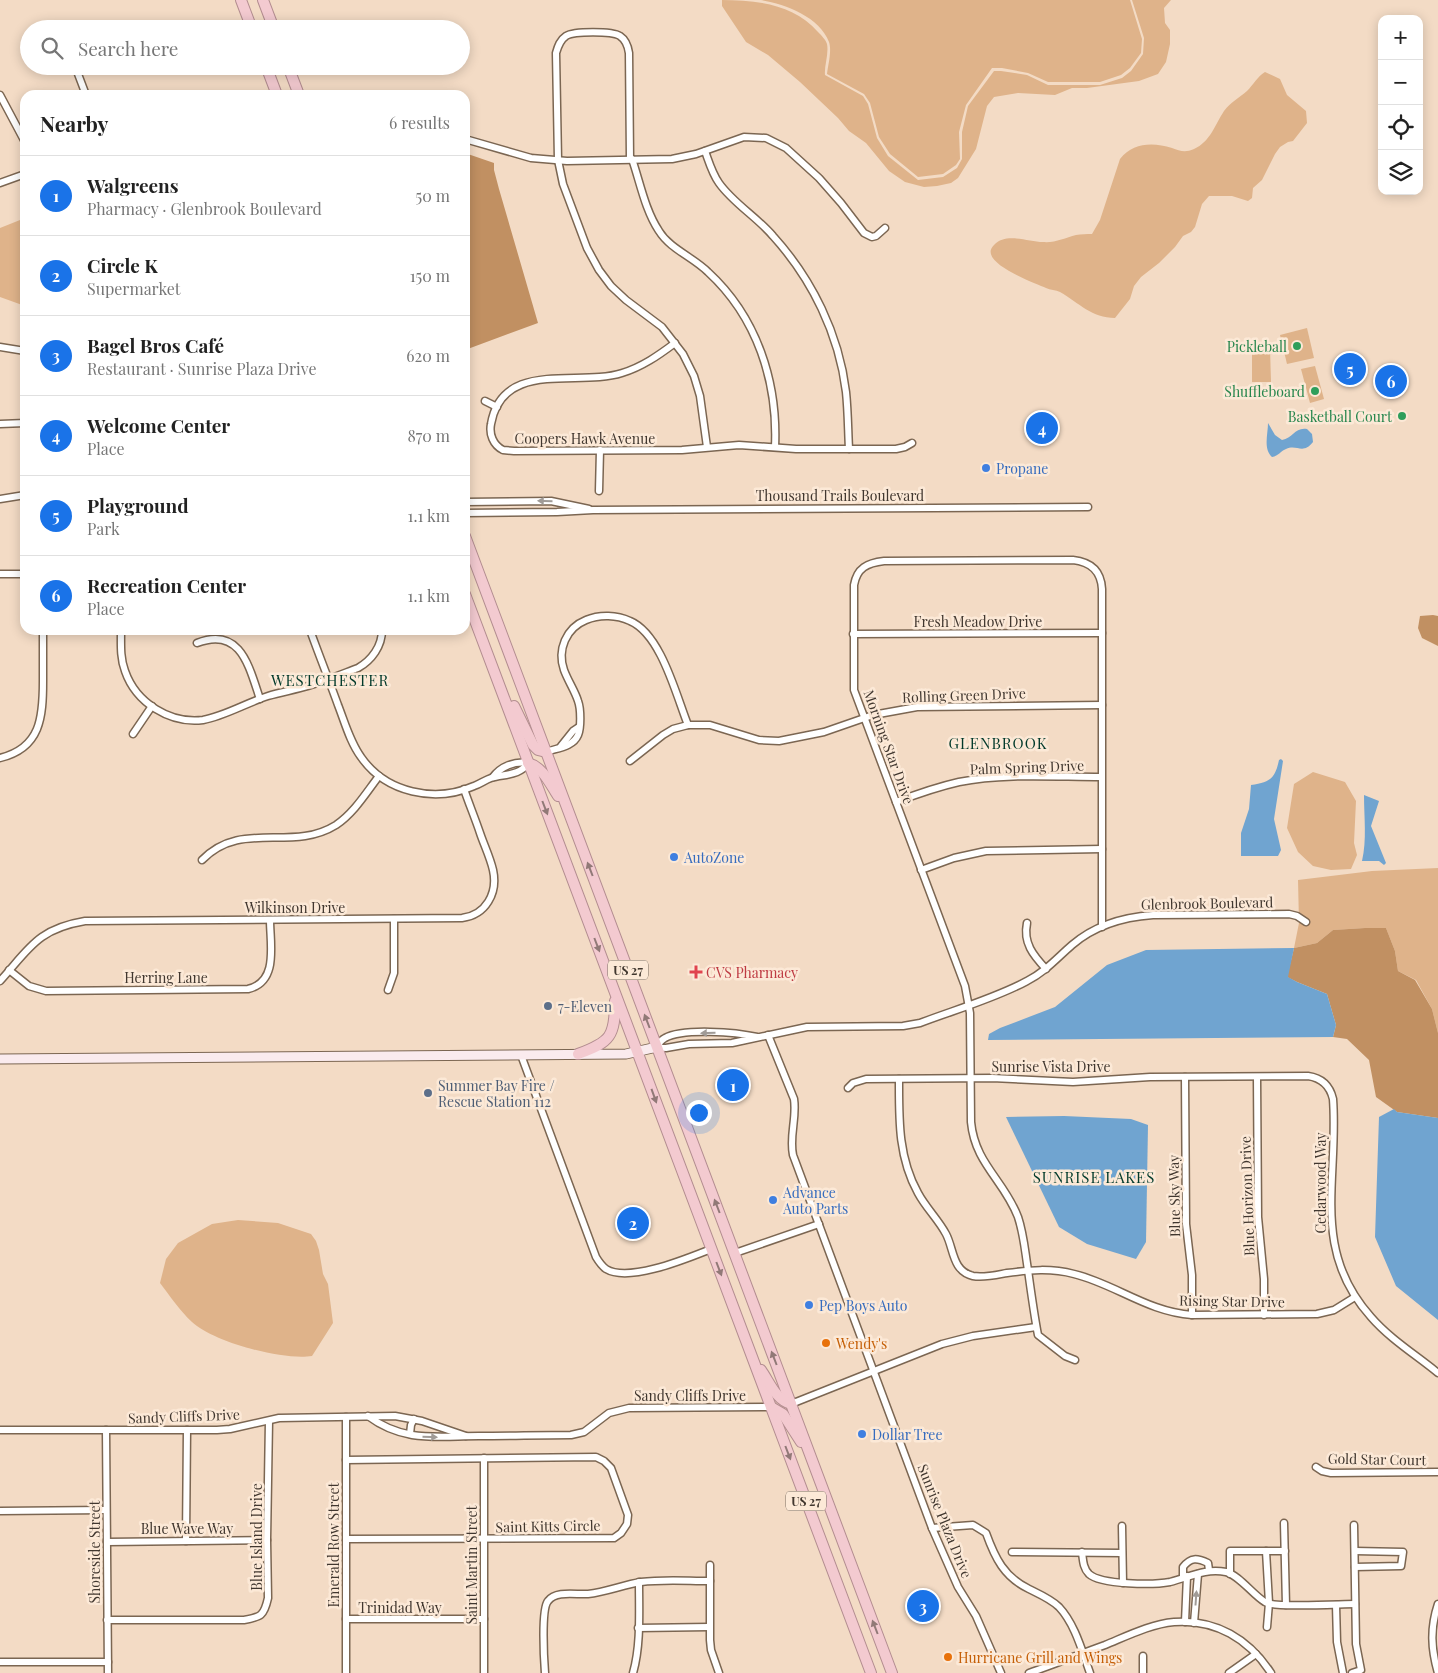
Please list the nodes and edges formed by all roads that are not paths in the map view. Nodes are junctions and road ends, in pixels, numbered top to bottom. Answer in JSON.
{"nodes":[{"id":1,"x":241,"y":0,"type":"edge"},
{"id":2,"x":263,"y":0,"type":"edge"},
{"id":3,"x":249,"y":20,"type":"edge"},
{"id":4,"x":271,"y":20,"type":"edge"},
{"id":5,"x":78,"y":75,"type":"edge"},
{"id":6,"x":269,"y":75,"type":"edge"},
{"id":7,"x":291,"y":75,"type":"edge"},
{"id":8,"x":84,"y":90,"type":"edge"},
{"id":9,"x":275,"y":90,"type":"edge"},
{"id":10,"x":297,"y":90,"type":"edge"},
{"id":11,"x":0,"y":95,"type":"edge"},
{"id":12,"x":20,"y":133,"type":"edge"},
{"id":13,"x":470,"y":140,"type":"edge"},
{"id":14,"x":705,"y":151,"type":"junction"},
{"id":15,"x":631,"y":159,"type":"junction"},
{"id":16,"x":558,"y":160,"type":"junction"},
{"id":17,"x":20,"y":176,"type":"edge"},
{"id":18,"x":0,"y":183,"type":"edge"},
{"id":19,"x":885,"y":228,"type":"dead end"},
{"id":20,"x":675,"y":343,"type":"junction"},
{"id":21,"x":0,"y":347,"type":"edge"},
{"id":22,"x":20,"y":350,"type":"edge"},
{"id":23,"x":485,"y":401,"type":"dead end"},
{"id":24,"x":497,"y":407,"type":"junction"},
{"id":25,"x":20,"y":423,"type":"edge"},
{"id":26,"x":0,"y":424,"type":"edge"},
{"id":27,"x":912,"y":443,"type":"dead end"},
{"id":28,"x":707,"y":448,"type":"junction"},
{"id":29,"x":775,"y":448,"type":"junction"},
{"id":30,"x":849,"y":449,"type":"junction"},
{"id":31,"x":600,"y":450,"type":"junction"},
{"id":32,"x":599,"y":491,"type":"dead end"},
{"id":33,"x":20,"y":496,"type":"edge"},
{"id":34,"x":0,"y":499,"type":"edge"},
{"id":35,"x":507,"y":501,"type":"junction"},
{"id":36,"x":470,"y":502,"type":"edge"},
{"id":37,"x":1088,"y":507,"type":"dead end"},
{"id":38,"x":593,"y":510,"type":"junction"},
{"id":39,"x":507,"y":512,"type":"junction"},
{"id":40,"x":470,"y":513,"type":"edge"},
{"id":41,"x":470,"y":549,"type":"edge"},
{"id":42,"x":853,"y":566,"type":"dead end"},
{"id":43,"x":860,"y":571,"type":"junction"},
{"id":44,"x":0,"y":574,"type":"edge"},
{"id":45,"x":20,"y":574,"type":"edge"},
{"id":46,"x":470,"y":608,"type":"edge"},
{"id":47,"x":471,"y":611,"type":"junction"},
{"id":48,"x":1102,"y":632,"type":"junction"},
{"id":49,"x":853,"y":634,"type":"junction"},
{"id":50,"x":43,"y":635,"type":"edge"},
{"id":51,"x":121,"y":635,"type":"edge"},
{"id":52,"x":312,"y":635,"type":"edge"},
{"id":53,"x":382,"y":635,"type":"edge"},
{"id":54,"x":197,"y":643,"type":"dead end"},
{"id":55,"x":328,"y":679,"type":"junction"},
{"id":56,"x":260,"y":699,"type":"junction"},
{"id":57,"x":1102,"y":705,"type":"junction"},
{"id":58,"x":152,"y":706,"type":"junction"},
{"id":59,"x":864,"y":718,"type":"junction"},
{"id":60,"x":688,"y":725,"type":"junction"},
{"id":61,"x":133,"y":734,"type":"dead end"},
{"id":62,"x":546,"y":752,"type":"junction"},
{"id":63,"x":0,"y":758,"type":"edge"},
{"id":64,"x":630,"y":761,"type":"dead end"},
{"id":65,"x":528,"y":762,"type":"junction"},
{"id":66,"x":379,"y":776,"type":"junction"},
{"id":67,"x":1102,"y":777,"type":"junction"},
{"id":68,"x":464,"y":789,"type":"junction"},
{"id":69,"x":896,"y":802,"type":"junction"},
{"id":70,"x":569,"y":814,"type":"junction"},
{"id":71,"x":1102,"y":849,"type":"junction"},
{"id":72,"x":202,"y":860,"type":"dead end"},
{"id":73,"x":921,"y":870,"type":"junction"},
{"id":74,"x":394,"y":918,"type":"junction"},
{"id":75,"x":270,"y":920,"type":"junction"},
{"id":76,"x":1306,"y":922,"type":"dead end"},
{"id":77,"x":1027,"y":923,"type":"dead end"},
{"id":78,"x":1102,"y":927,"type":"junction"},
{"id":79,"x":1046,"y":969,"type":"junction"},
{"id":80,"x":9,"y":970,"type":"junction"},
{"id":81,"x":0,"y":982,"type":"edge"},
{"id":82,"x":388,"y":990,"type":"dead end"},
{"id":83,"x":614,"y":992,"type":"junction"},
{"id":84,"x":969,"y":1004,"type":"junction"},
{"id":85,"x":768,"y":1034,"type":"junction"},
{"id":86,"x":756,"y":1037,"type":"junction"},
{"id":87,"x":657,"y":1047,"type":"junction"},
{"id":88,"x":638,"y":1052,"type":"junction"},
{"id":89,"x":578,"y":1054,"type":"junction"},
{"id":90,"x":521,"y":1055,"type":"junction"},
{"id":91,"x":0,"y":1059,"type":"edge"},
{"id":92,"x":1257,"y":1076,"type":"junction"},
{"id":93,"x":1185,"y":1077,"type":"junction"},
{"id":94,"x":971,"y":1078,"type":"junction"},
{"id":95,"x":899,"y":1079,"type":"junction"},
{"id":96,"x":848,"y":1088,"type":"dead end"},
{"id":97,"x":819,"y":1224,"type":"junction"},
{"id":98,"x":711,"y":1249,"type":"junction"},
{"id":99,"x":735,"y":1254,"type":"junction"},
{"id":100,"x":1028,"y":1270,"type":"junction"},
{"id":101,"x":1355,"y":1297,"type":"junction"},
{"id":102,"x":1192,"y":1315,"type":"junction"},
{"id":103,"x":1264,"y":1315,"type":"junction"},
{"id":104,"x":1036,"y":1327,"type":"junction"},
{"id":105,"x":750,"y":1353,"type":"junction"},
{"id":106,"x":1075,"y":1360,"type":"dead end"},
{"id":107,"x":873,"y":1372,"type":"junction"},
{"id":108,"x":1438,"y":1373,"type":"edge"},
{"id":109,"x":791,"y":1404,"type":"junction"},
{"id":110,"x":771,"y":1407,"type":"junction"},
{"id":111,"x":368,"y":1416,"type":"junction"},
{"id":112,"x":346,"y":1417,"type":"junction"},
{"id":113,"x":414,"y":1419,"type":"junction"},
{"id":114,"x":269,"y":1422,"type":"junction"},
{"id":115,"x":0,"y":1430,"type":"edge"},
{"id":116,"x":106,"y":1430,"type":"junction"},
{"id":117,"x":187,"y":1430,"type":"junction"},
{"id":118,"x":410,"y":1434,"type":"junction"},
{"id":119,"x":466,"y":1436,"type":"junction"},
{"id":120,"x":484,"y":1458,"type":"junction"},
{"id":121,"x":346,"y":1460,"type":"junction"},
{"id":122,"x":812,"y":1460,"type":"junction"},
{"id":123,"x":1316,"y":1467,"type":"dead end"},
{"id":124,"x":1438,"y":1472,"type":"edge"},
{"id":125,"x":106,"y":1510,"type":"junction"},
{"id":126,"x":0,"y":1511,"type":"edge"},
{"id":127,"x":1284,"y":1523,"type":"dead end"},
{"id":128,"x":1354,"y":1524,"type":"dead end"},
{"id":129,"x":1122,"y":1526,"type":"dead end"},
{"id":130,"x":932,"y":1528,"type":"junction"},
{"id":131,"x":346,"y":1539,"type":"junction"},
{"id":132,"x":484,"y":1539,"type":"junction"},
{"id":133,"x":267,"y":1540,"type":"junction"},
{"id":134,"x":186,"y":1541,"type":"junction"},
{"id":135,"x":107,"y":1542,"type":"junction"},
{"id":136,"x":1266,"y":1551,"type":"junction"},
{"id":137,"x":1285,"y":1551,"type":"junction"},
{"id":138,"x":1354,"y":1551,"type":"junction"},
{"id":139,"x":1012,"y":1552,"type":"dead end"},
{"id":140,"x":1082,"y":1552,"type":"junction"},
{"id":141,"x":1122,"y":1553,"type":"junction"},
{"id":142,"x":710,"y":1565,"type":"dead end"},
{"id":143,"x":1355,"y":1566,"type":"junction"},
{"id":144,"x":1209,"y":1570,"type":"junction"},
{"id":145,"x":1198,"y":1574,"type":"junction"},
{"id":146,"x":1230,"y":1574,"type":"junction"},
{"id":147,"x":1185,"y":1577,"type":"junction"},
{"id":148,"x":710,"y":1581,"type":"junction"},
{"id":149,"x":639,"y":1582,"type":"junction"},
{"id":150,"x":1123,"y":1583,"type":"junction"},
{"id":151,"x":1268,"y":1604,"type":"junction"},
{"id":152,"x":1286,"y":1604,"type":"junction"},
{"id":153,"x":1336,"y":1604,"type":"junction"},
{"id":154,"x":1356,"y":1604,"type":"junction"},
{"id":155,"x":1438,"y":1604,"type":"edge"},
{"id":156,"x":346,"y":1619,"type":"junction"},
{"id":157,"x":484,"y":1619,"type":"junction"},
{"id":158,"x":107,"y":1620,"type":"junction"},
{"id":159,"x":1185,"y":1622,"type":"junction"},
{"id":160,"x":1194,"y":1622,"type":"junction"},
{"id":161,"x":710,"y":1626,"type":"junction"},
{"id":162,"x":1267,"y":1626,"type":"dead end"},
{"id":163,"x":638,"y":1628,"type":"junction"},
{"id":164,"x":1083,"y":1653,"type":"junction"},
{"id":165,"x":1256,"y":1654,"type":"junction"},
{"id":166,"x":1143,"y":1656,"type":"dead end"},
{"id":167,"x":0,"y":1662,"type":"edge"},
{"id":168,"x":108,"y":1662,"type":"junction"},
{"id":169,"x":108,"y":1673,"type":"edge"},
{"id":170,"x":346,"y":1673,"type":"edge"},
{"id":171,"x":484,"y":1673,"type":"edge"},
{"id":172,"x":544,"y":1673,"type":"edge"},
{"id":173,"x":633,"y":1673,"type":"edge"},
{"id":174,"x":719,"y":1673,"type":"edge"},
{"id":175,"x":871,"y":1673,"type":"edge"},
{"id":176,"x":892,"y":1673,"type":"edge"},
{"id":177,"x":1001,"y":1673,"type":"edge"},
{"id":178,"x":1029,"y":1673,"type":"edge"},
{"id":179,"x":1090,"y":1673,"type":"edge"},
{"id":180,"x":1143,"y":1673,"type":"edge"},
{"id":181,"x":1229,"y":1673,"type":"edge"},
{"id":182,"x":1271,"y":1673,"type":"edge"},
{"id":183,"x":1343,"y":1673,"type":"edge"},
{"id":184,"x":1352,"y":1673,"type":"edge"},
{"id":185,"x":1438,"y":1673,"type":"edge"}],
"edges":[{"from":1,"to":3,"type":"highway"},
{"from":2,"to":4,"type":"highway"},
{"from":5,"to":8,"type":"street"},
{"from":6,"to":9,"type":"highway"},
{"from":7,"to":10,"type":"highway"},
{"from":11,"to":12,"type":"street"},
{"from":13,"to":16,"type":"street"},
{"from":14,"to":15,"type":"street"},
{"from":14,"to":19,"type":"street"},
{"from":14,"to":30,"type":"street"},
{"from":15,"to":16,"type":"street"},
{"from":15,"to":16,"type":"street"},
{"from":15,"to":29,"type":"street"},
{"from":16,"to":20,"type":"street"},
{"from":17,"to":18,"type":"street"},
{"from":20,"to":24,"type":"street","name":"Coopers Hawk Avenue"},
{"from":20,"to":28,"type":"street"},
{"from":21,"to":22,"type":"street"},
{"from":23,"to":24,"type":"street"},
{"from":24,"to":31,"type":"street","name":"Coopers Hawk Avenue"},
{"from":25,"to":26,"type":"street"},
{"from":27,"to":30,"type":"street","name":"Coopers Hawk Avenue"},
{"from":28,"to":29,"type":"street","name":"Coopers Hawk Avenue"},
{"from":28,"to":31,"type":"street","name":"Coopers Hawk Avenue"},
{"from":29,"to":30,"type":"street","name":"Coopers Hawk Avenue"},
{"from":31,"to":32,"type":"street"},
{"from":33,"to":34,"type":"street"},
{"from":35,"to":36,"type":"street","name":"Thousand Trails Boulevard"},
{"from":38,"to":35,"type":"street","name":"Thousand Trails Boulevard","one_way":true},
{"from":35,"to":39,"type":"street"},
{"from":37,"to":38,"type":"street","name":"Thousand Trails Boulevard"},
{"from":38,"to":39,"type":"street","name":"Thousand Trails Boulevard"},
{"from":39,"to":40,"type":"street","name":"Thousand Trails Boulevard"},
{"from":41,"to":62,"type":"highway","number":"US 27"},
{"from":42,"to":43,"type":"street"},
{"from":43,"to":48,"type":"street"},
{"from":43,"to":49,"type":"street","name":"Morning Star Drive"},
{"from":44,"to":45,"type":"street"},
{"from":46,"to":47,"type":"highway","number":"US 27"},
{"from":47,"to":62,"type":"highway"},
{"from":47,"to":65,"type":"highway","number":"US 27"},
{"from":48,"to":49,"type":"street","name":"Fresh Meadow Drive"},
{"from":48,"to":57,"type":"street"},
{"from":49,"to":59,"type":"street","name":"Morning Star Drive"},
{"from":50,"to":63,"type":"street"},
{"from":51,"to":58,"type":"street"},
{"from":52,"to":55,"type":"street"},
{"from":53,"to":55,"type":"street"},
{"from":54,"to":56,"type":"street"},
{"from":55,"to":56,"type":"street"},
{"from":55,"to":66,"type":"street"},
{"from":56,"to":58,"type":"street"},
{"from":57,"to":59,"type":"street","name":"Rolling Green Drive"},
{"from":57,"to":67,"type":"street"},
{"from":58,"to":61,"type":"street"},
{"from":59,"to":60,"type":"street","name":"Rolling Green Drive"},
{"from":59,"to":69,"type":"street","name":"Morning Star Drive"},
{"from":60,"to":62,"type":"street"},
{"from":60,"to":64,"type":"street"},
{"from":62,"to":70,"type":"highway","number":"US 27"},
{"from":65,"to":68,"type":"street"},
{"from":65,"to":70,"type":"highway"},
{"from":65,"to":83,"type":"highway","number":"US 27","one_way":true},
{"from":66,"to":68,"type":"street"},
{"from":66,"to":72,"type":"street"},
{"from":67,"to":69,"type":"street","name":"Palm Spring Drive"},
{"from":67,"to":71,"type":"street"},
{"from":68,"to":74,"type":"street","name":"Wilkinson Drive"},
{"from":69,"to":73,"type":"street","name":"Morning Star Drive"},
{"from":87,"to":70,"type":"highway","number":"US 27","one_way":true},
{"from":71,"to":73,"type":"street"},
{"from":71,"to":78,"type":"street"},
{"from":73,"to":84,"type":"street","name":"Morning Star Drive"},
{"from":74,"to":75,"type":"street","name":"Wilkinson Drive"},
{"from":74,"to":82,"type":"street"},
{"from":75,"to":80,"type":"street","name":"Wilkinson Drive"},
{"from":75,"to":80,"type":"street","name":"Herring Lane"},
{"from":76,"to":78,"type":"street","name":"Glenbrook Boulevard"},
{"from":77,"to":79,"type":"street"},
{"from":78,"to":79,"type":"street","name":"Glenbrook Boulevard"},
{"from":79,"to":84,"type":"street","name":"Glenbrook Boulevard"},
{"from":80,"to":81,"type":"street","name":"Wilkinson Drive"},
{"from":83,"to":88,"type":"highway","number":"US 27"},
{"from":83,"to":89,"type":"highway"},
{"from":84,"to":85,"type":"street","name":"Glenbrook Boulevard"},
{"from":84,"to":94,"type":"street","name":"Morning Star Drive"},
{"from":85,"to":86,"type":"street","name":"Glenbrook Boulevard"},
{"from":85,"to":97,"type":"street","name":"Sunrise Plaza Drive"},
{"from":86,"to":87,"type":"street","name":"Glenbrook Boulevard"},
{"from":86,"to":87,"type":"street","one_way":true},
{"from":87,"to":88,"type":"main road"},
{"from":99,"to":87,"type":"highway","number":"US 27","one_way":true},
{"from":88,"to":89,"type":"main road"},
{"from":88,"to":98,"type":"highway","number":"US 27","one_way":true},
{"from":89,"to":90,"type":"main road"},
{"from":90,"to":91,"type":"main road"},
{"from":90,"to":98,"type":"street"},
{"from":92,"to":93,"type":"street","name":"Sunrise Vista Drive"},
{"from":92,"to":101,"type":"street","name":"Cedarwood Way"},
{"from":92,"to":103,"type":"street","name":"Blue Horizon Drive"},
{"from":93,"to":94,"type":"street","name":"Sunrise Vista Drive"},
{"from":93,"to":102,"type":"street","name":"Blue Sky Way"},
{"from":94,"to":95,"type":"street","name":"Sunrise Vista Drive"},
{"from":94,"to":100,"type":"street","name":"Morning Star Drive"},
{"from":95,"to":96,"type":"street","name":"Sunrise Vista Drive"},
{"from":95,"to":100,"type":"street","name":"Rising Star Drive"},
{"from":97,"to":99,"type":"street"},
{"from":97,"to":107,"type":"street","name":"Sunrise Plaza Drive"},
{"from":98,"to":105,"type":"highway","number":"US 27","one_way":true},
{"from":109,"to":99,"type":"highway","number":"US 27","one_way":true},
{"from":100,"to":102,"type":"street","name":"Rising Star Drive"},
{"from":100,"to":104,"type":"street","name":"Morning Star Drive"},
{"from":101,"to":103,"type":"street","name":"Rising Star Drive"},
{"from":101,"to":108,"type":"street","name":"Cedarwood Way"},
{"from":102,"to":103,"type":"street","name":"Rising Star Drive"},
{"from":104,"to":106,"type":"street"},
{"from":104,"to":107,"type":"street"},
{"from":105,"to":109,"type":"highway"},
{"from":105,"to":110,"type":"highway","number":"US 27"},
{"from":107,"to":109,"type":"street"},
{"from":107,"to":130,"type":"street","name":"Sunrise Plaza Drive"},
{"from":109,"to":122,"type":"highway","number":"US 27"},
{"from":110,"to":119,"type":"street","name":"Sandy Cliffs Drive"},
{"from":110,"to":122,"type":"highway"},
{"from":110,"to":175,"type":"highway","number":"US 27","one_way":true},
{"from":111,"to":112,"type":"street","name":"Sandy Cliffs Drive"},
{"from":111,"to":113,"type":"street","name":"Sandy Cliffs Drive"},
{"from":111,"to":118,"type":"street","name":"Sandy Cliffs Drive"},
{"from":112,"to":114,"type":"street","name":"Sandy Cliffs Drive"},
{"from":112,"to":121,"type":"street","name":"Emerald Row Street"},
{"from":113,"to":118,"type":"street"},
{"from":113,"to":119,"type":"street","name":"Sandy Cliffs Drive"},
{"from":114,"to":117,"type":"street","name":"Sandy Cliffs Drive"},
{"from":114,"to":133,"type":"street","name":"Blue Island Drive"},
{"from":115,"to":116,"type":"street","name":"Sandy Cliffs Drive"},
{"from":116,"to":117,"type":"street","name":"Sandy Cliffs Drive"},
{"from":116,"to":125,"type":"street","name":"Shoreside Street"},
{"from":117,"to":134,"type":"street"},
{"from":118,"to":119,"type":"street","name":"Sandy Cliffs Drive","one_way":true},
{"from":120,"to":121,"type":"street","name":"Saint Kitts Circle"},
{"from":120,"to":132,"type":"street","name":"Saint Martin Street"},
{"from":120,"to":132,"type":"street","name":"Saint Kitts Circle"},
{"from":121,"to":131,"type":"street","name":"Emerald Row Street"},
{"from":176,"to":122,"type":"highway","number":"US 27","one_way":true},
{"from":123,"to":124,"type":"street","name":"Gold Star Court"},
{"from":125,"to":126,"type":"street"},
{"from":125,"to":135,"type":"street","name":"Shoreside Street"},
{"from":127,"to":137,"type":"street"},
{"from":128,"to":138,"type":"street"},
{"from":129,"to":141,"type":"street"},
{"from":130,"to":164,"type":"street"},
{"from":130,"to":177,"type":"street","name":"Sunrise Plaza Drive"},
{"from":131,"to":132,"type":"street","name":"Saint Kitts Circle"},
{"from":131,"to":156,"type":"street","name":"Emerald Row Street"},
{"from":132,"to":157,"type":"street","name":"Saint Martin Street"},
{"from":133,"to":134,"type":"street","name":"Blue Wave Way"},
{"from":133,"to":158,"type":"street","name":"Blue Island Drive"},
{"from":134,"to":135,"type":"street","name":"Blue Wave Way"},
{"from":135,"to":158,"type":"street","name":"Shoreside Street"},
{"from":136,"to":137,"type":"street"},
{"from":136,"to":146,"type":"street"},
{"from":136,"to":151,"type":"street"},
{"from":137,"to":152,"type":"street"},
{"from":138,"to":143,"type":"street"},
{"from":138,"to":143,"type":"street"},
{"from":139,"to":140,"type":"street"},
{"from":140,"to":141,"type":"street"},
{"from":140,"to":150,"type":"street"},
{"from":141,"to":150,"type":"street"},
{"from":142,"to":148,"type":"street"},
{"from":143,"to":154,"type":"street"},
{"from":144,"to":145,"type":"street"},
{"from":144,"to":146,"type":"street"},
{"from":144,"to":147,"type":"street"},
{"from":145,"to":147,"type":"street"},
{"from":160,"to":145,"type":"street","one_way":true},
{"from":146,"to":151,"type":"street"},
{"from":147,"to":150,"type":"street"},
{"from":147,"to":159,"type":"street"},
{"from":148,"to":149,"type":"street"},
{"from":148,"to":161,"type":"street"},
{"from":149,"to":163,"type":"street"},
{"from":149,"to":172,"type":"street"},
{"from":151,"to":152,"type":"street"},
{"from":151,"to":162,"type":"street"},
{"from":152,"to":153,"type":"street"},
{"from":153,"to":154,"type":"street"},
{"from":153,"to":183,"type":"street"},
{"from":154,"to":184,"type":"street"},
{"from":155,"to":185,"type":"street"},
{"from":156,"to":157,"type":"street","name":"Trinidad Way"},
{"from":156,"to":170,"type":"street","name":"Emerald Row Street"},
{"from":157,"to":171,"type":"street","name":"Saint Martin Street"},
{"from":158,"to":168,"type":"street","name":"Shoreside Street"},
{"from":159,"to":160,"type":"street"},
{"from":159,"to":164,"type":"street"},
{"from":160,"to":165,"type":"street"},
{"from":161,"to":163,"type":"street"},
{"from":161,"to":174,"type":"street"},
{"from":163,"to":173,"type":"street"},
{"from":164,"to":178,"type":"street"},
{"from":164,"to":179,"type":"street"},
{"from":165,"to":181,"type":"street"},
{"from":165,"to":182,"type":"street"},
{"from":166,"to":180,"type":"street"},
{"from":167,"to":168,"type":"street"},
{"from":168,"to":169,"type":"street","name":"Shoreside Street"}]}
